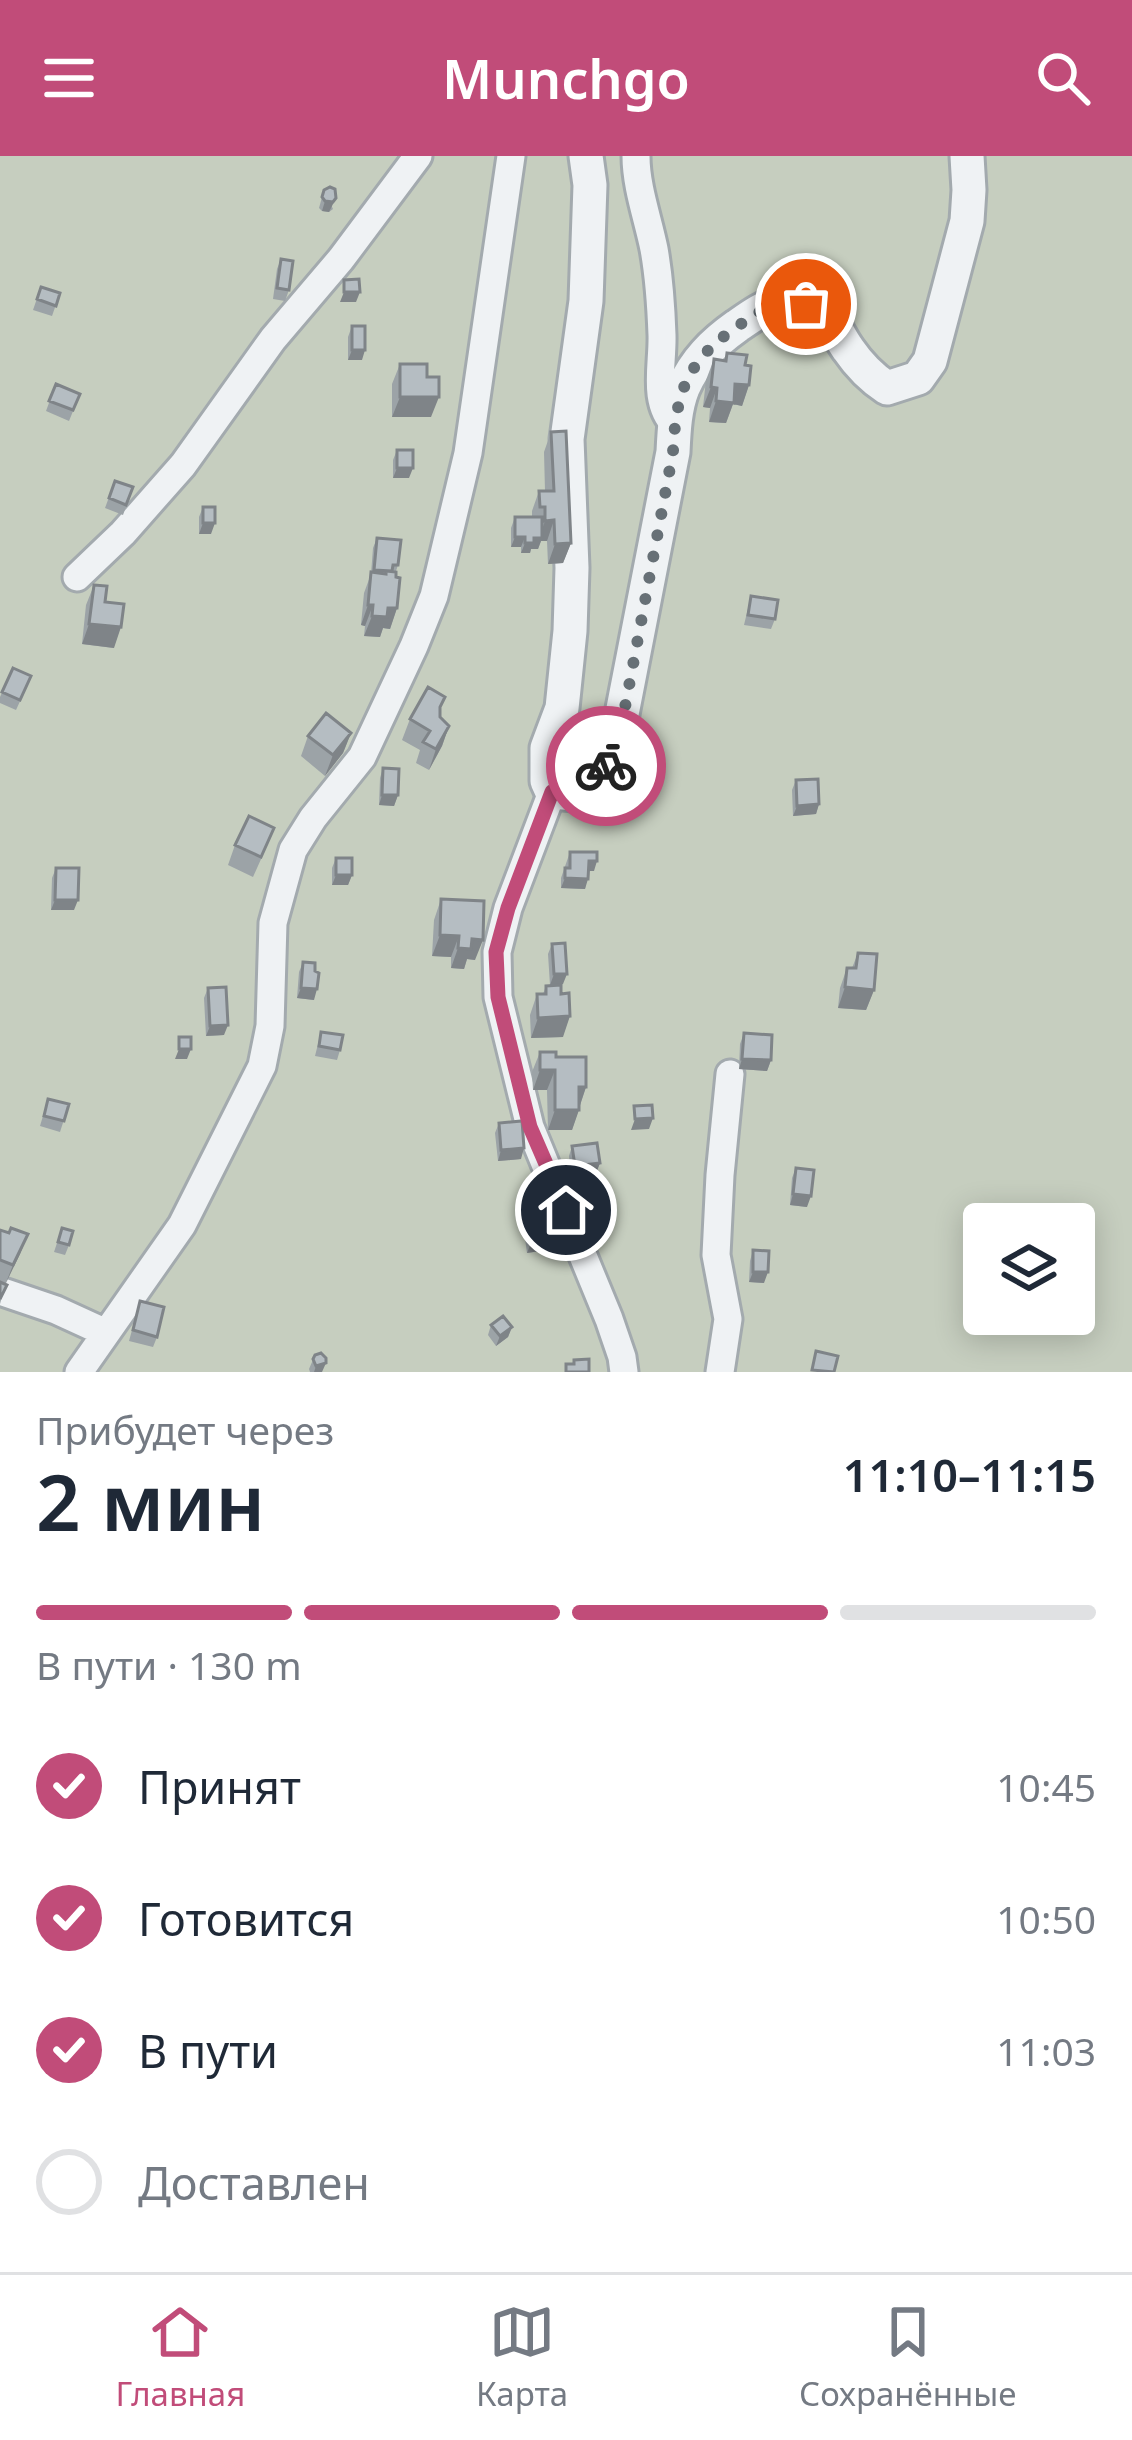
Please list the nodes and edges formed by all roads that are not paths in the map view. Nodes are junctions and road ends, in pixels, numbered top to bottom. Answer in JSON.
{"nodes":[{"id":1,"x":418,"y":156,"type":"edge"},
{"id":2,"x":511,"y":156,"type":"edge"},
{"id":3,"x":586,"y":156,"type":"edge"},
{"id":4,"x":636,"y":156,"type":"edge"},
{"id":5,"x":967,"y":156,"type":"edge"},
{"id":6,"x":674,"y":425,"type":"junction"},
{"id":7,"x":76,"y":577,"type":"dead end"},
{"id":8,"x":552,"y":792,"type":"junction"},
{"id":9,"x":730,"y":1074,"type":"dead end"},
{"id":10,"x":0,"y":1292,"type":"edge"},
{"id":11,"x":104,"y":1332,"type":"junction"},
{"id":12,"x":79,"y":1372,"type":"edge"},
{"id":13,"x":624,"y":1372,"type":"edge"},
{"id":14,"x":720,"y":1372,"type":"edge"}],
"edges":[{"from":1,"to":7,"type":"street"},
{"from":2,"to":11,"type":"street"},
{"from":3,"to":8,"type":"street"},
{"from":4,"to":6,"type":"street"},
{"from":5,"to":6,"type":"street"},
{"from":6,"to":8,"type":"street"},
{"from":8,"to":13,"type":"street"},
{"from":9,"to":14,"type":"street"},
{"from":10,"to":11,"type":"street"},
{"from":11,"to":12,"type":"street"}]}
